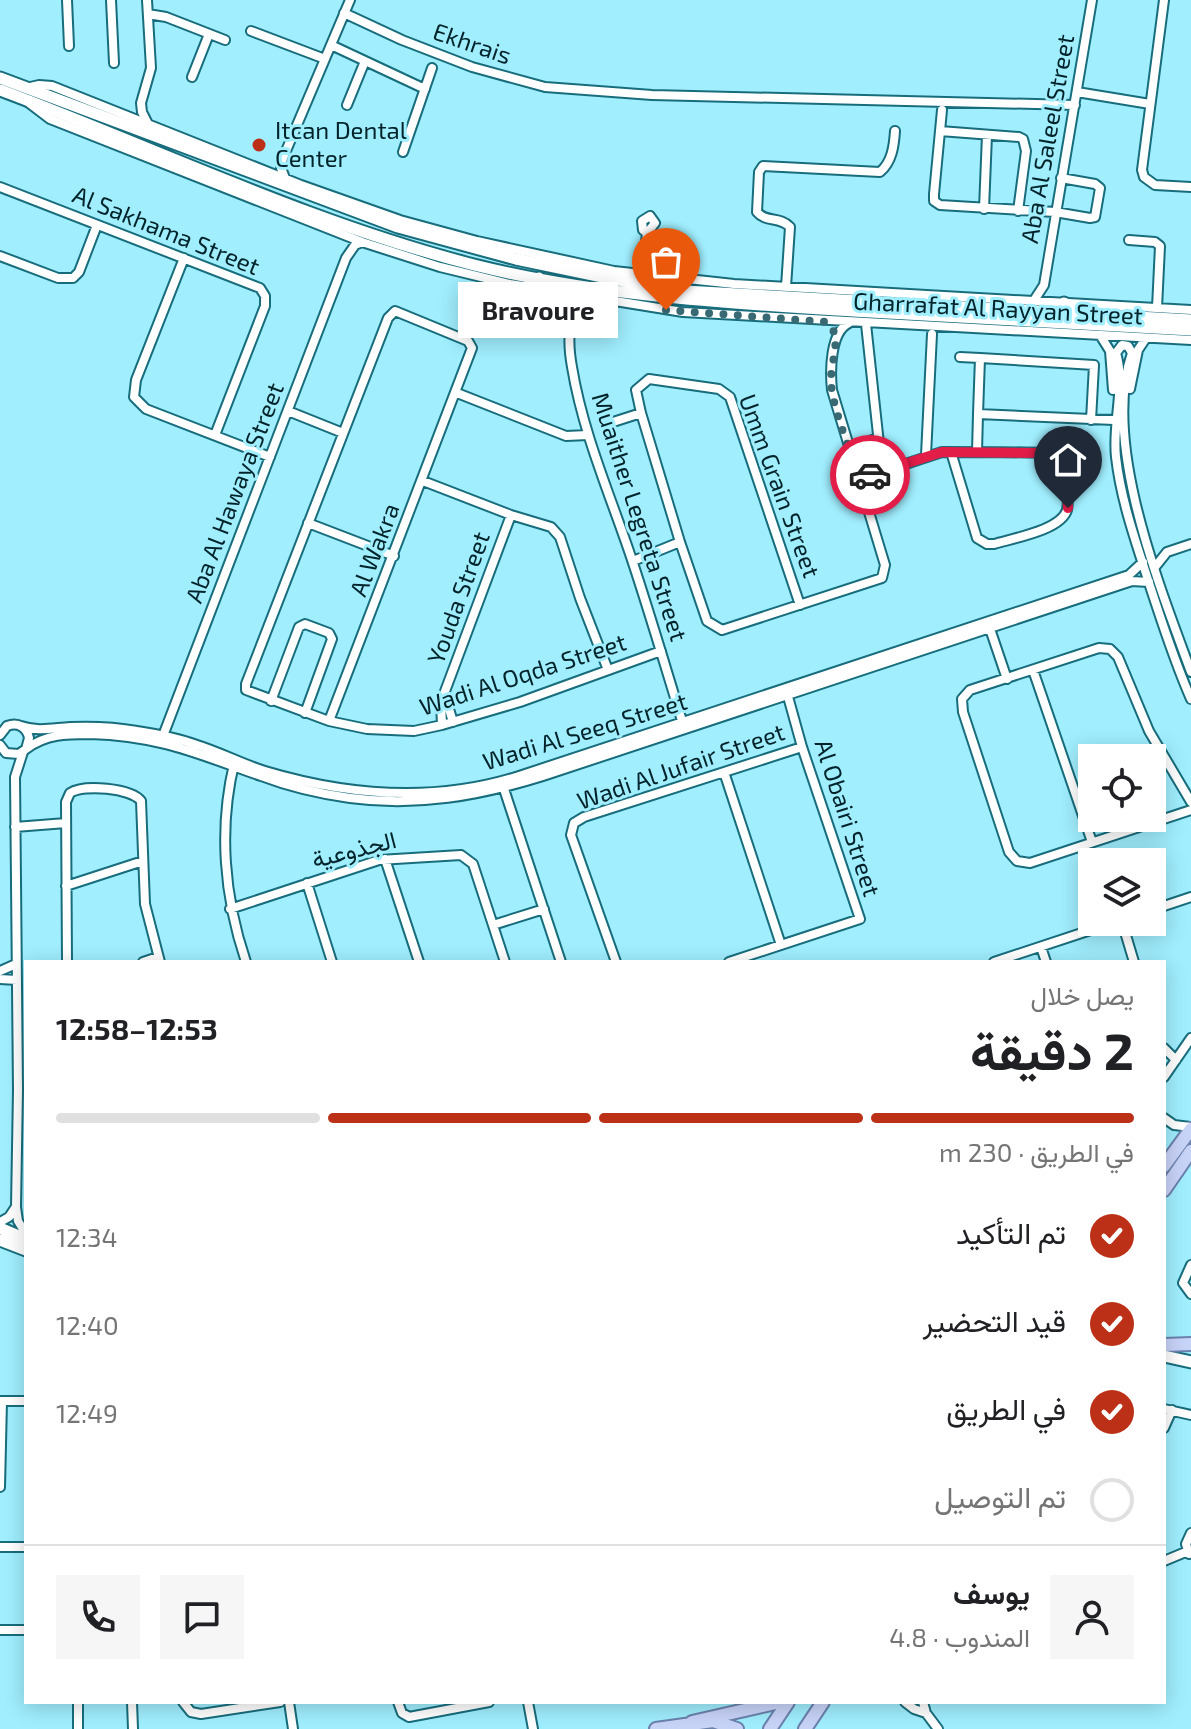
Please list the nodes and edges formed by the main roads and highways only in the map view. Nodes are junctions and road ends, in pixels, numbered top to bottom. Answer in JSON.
{"nodes":[{"id":1,"x":0,"y":78,"type":"edge"},
{"id":2,"x":0,"y":90,"type":"edge"},
{"id":3,"x":25,"y":94,"type":"junction"},
{"id":4,"x":254,"y":166,"type":"road end"},
{"id":5,"x":240,"y":167,"type":"junction"},
{"id":6,"x":301,"y":185,"type":"road end"},
{"id":7,"x":316,"y":195,"type":"junction"},
{"id":8,"x":324,"y":218,"type":"junction"},
{"id":9,"x":333,"y":230,"type":"road end"},
{"id":10,"x":539,"y":278,"type":"junction"},
{"id":11,"x":614,"y":290,"type":"junction"},
{"id":12,"x":549,"y":291,"type":"road end"},
{"id":13,"x":604,"y":300,"type":"road end"},
{"id":14,"x":1020,"y":301,"type":"road end"},
{"id":15,"x":1059,"y":303,"type":"road end"},
{"id":16,"x":999,"y":310,"type":"junction"},
{"id":17,"x":1091,"y":315,"type":"junction"},
{"id":18,"x":1191,"y":320,"type":"edge"},
{"id":19,"x":1080,"y":324,"type":"junction"},
{"id":20,"x":1166,"y":328,"type":"junction"},
{"id":21,"x":1191,"y":330,"type":"edge"},
{"id":22,"x":1099,"y":335,"type":"road end"},
{"id":23,"x":1152,"y":338,"type":"road end"},
{"id":24,"x":1191,"y":1128,"type":"edge"},
{"id":25,"x":1186,"y":1146,"type":"edge"},
{"id":26,"x":1166,"y":1164,"type":"edge"},
{"id":27,"x":1166,"y":1186,"type":"edge"},
{"id":28,"x":0,"y":1228,"type":"edge"},
{"id":29,"x":24,"y":1235,"type":"edge"},
{"id":30,"x":0,"y":1240,"type":"edge"},
{"id":31,"x":24,"y":1249,"type":"edge"},
{"id":32,"x":1166,"y":1338,"type":"edge"},
{"id":33,"x":1191,"y":1344,"type":"edge"},
{"id":34,"x":1166,"y":1345,"type":"edge"},
{"id":35,"x":1166,"y":1356,"type":"edge"},
{"id":36,"x":1191,"y":1362,"type":"edge"},
{"id":37,"x":771,"y":1704,"type":"edge"},
{"id":38,"x":787,"y":1704,"type":"edge"},
{"id":39,"x":822,"y":1704,"type":"edge"},
{"id":40,"x":692,"y":1722,"type":"junction"},
{"id":41,"x":656,"y":1729,"type":"edge"},
{"id":42,"x":737,"y":1729,"type":"edge"},
{"id":43,"x":770,"y":1729,"type":"edge"},
{"id":44,"x":805,"y":1729,"type":"edge"}],
"edges":[{"from":1,"to":3,"type":"main road","name":"Gharrafat Al Rayyan Street"},
{"from":2,"to":3,"type":"main road","name":"Gharrafat Al Rayyan Street"},
{"from":3,"to":5,"type":"main road","name":"Gharrafat Al Rayyan Street"},
{"from":3,"to":8,"type":"main road","name":"Gharrafat Al Rayyan Street"},
{"from":4,"to":5,"type":"main road"},
{"from":5,"to":7,"type":"main road","name":"Gharrafat Al Rayyan Street"},
{"from":6,"to":7,"type":"main road"},
{"from":7,"to":16,"type":"main road","name":"Gharrafat Al Rayyan Street"},
{"from":8,"to":9,"type":"main road"},
{"from":8,"to":10,"type":"main road","name":"Gharrafat Al Rayyan Street"},
{"from":10,"to":11,"type":"main road","name":"Gharrafat Al Rayyan Street"},
{"from":10,"to":12,"type":"main road"},
{"from":11,"to":13,"type":"main road"},
{"from":11,"to":19,"type":"main road","name":"Gharrafat Al Rayyan Street"},
{"from":14,"to":16,"type":"main road"},
{"from":15,"to":17,"type":"main road"},
{"from":16,"to":17,"type":"main road","name":"Gharrafat Al Rayyan Street"},
{"from":17,"to":18,"type":"main road","name":"Gharrafat Al Rayyan Street"},
{"from":19,"to":20,"type":"main road","name":"Gharrafat Al Rayyan Street"},
{"from":19,"to":22,"type":"main road"},
{"from":20,"to":21,"type":"main road","name":"Gharrafat Al Rayyan Street"},
{"from":20,"to":23,"type":"main road"},
{"from":24,"to":25,"type":"main road"},
{"from":25,"to":26,"type":"main road"},
{"from":25,"to":27,"type":"main road"},
{"from":28,"to":29,"type":"main road"},
{"from":30,"to":31,"type":"main road"},
{"from":32,"to":33,"type":"main road"},
{"from":33,"to":34,"type":"main road"},
{"from":35,"to":36,"type":"main road"},
{"from":37,"to":40,"type":"main road"},
{"from":38,"to":43,"type":"main road"},
{"from":39,"to":44,"type":"main road"},
{"from":40,"to":41,"type":"main road"},
{"from":40,"to":42,"type":"main road"}]}
